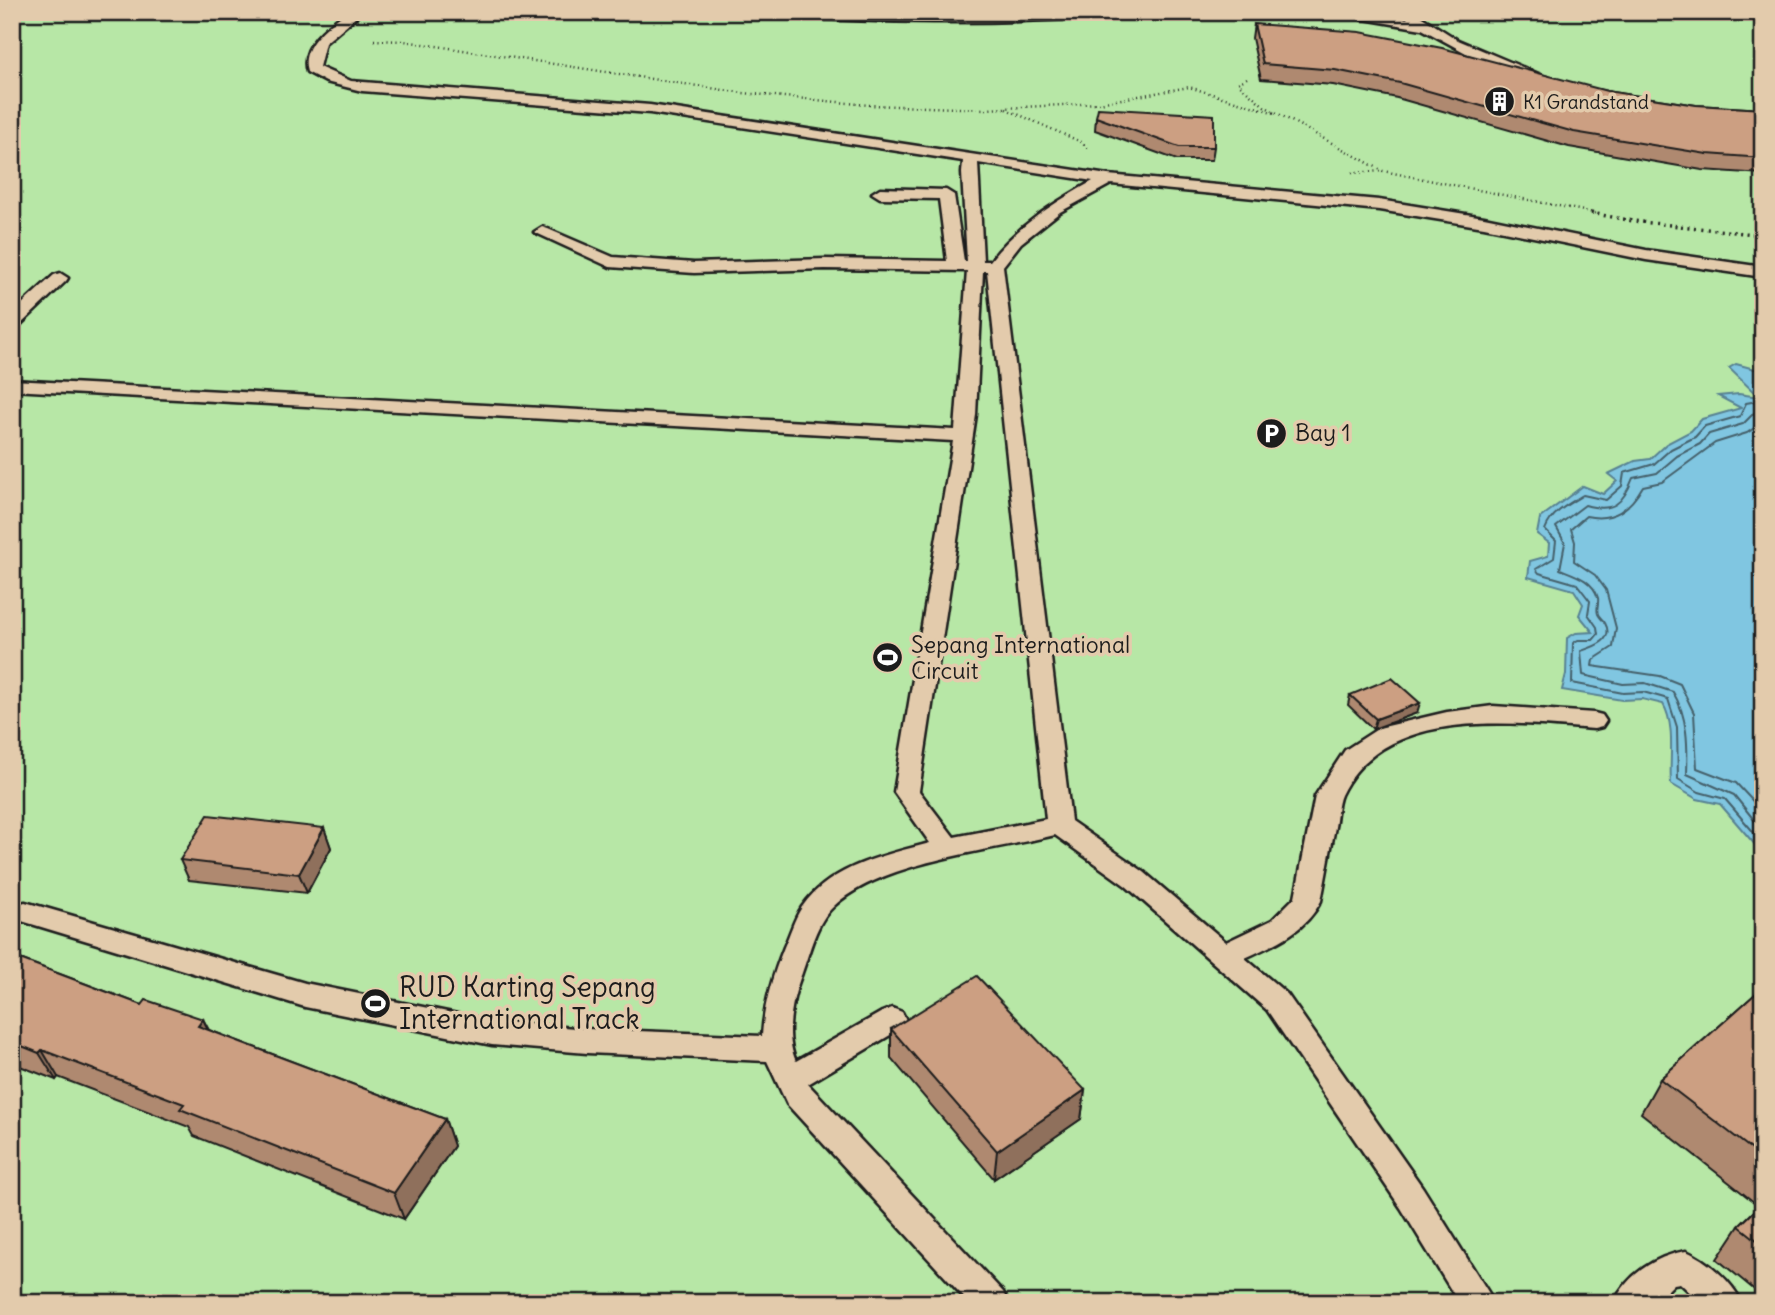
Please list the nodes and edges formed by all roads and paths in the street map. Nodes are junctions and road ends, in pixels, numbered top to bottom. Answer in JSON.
{"nodes":[{"id":1,"x":356,"y":12,"type":"edge"},
{"id":2,"x":758,"y":12,"type":"edge"},
{"id":3,"x":1108,"y":12,"type":"edge"},
{"id":4,"x":1346,"y":12,"type":"edge"},
{"id":5,"x":1406,"y":12,"type":"edge"},
{"id":6,"x":901,"y":16,"type":"dead end"},
{"id":7,"x":958,"y":19,"type":"junction"},
{"id":8,"x":1424,"y":26,"type":"junction"},
{"id":9,"x":374,"y":40,"type":"dead end"},
{"id":10,"x":1247,"y":78,"type":"dead end"},
{"id":11,"x":1553,"y":82,"type":"edge"},
{"id":12,"x":1006,"y":108,"type":"junction"},
{"id":13,"x":1275,"y":113,"type":"junction"},
{"id":14,"x":1090,"y":150,"type":"dead end"},
{"id":15,"x":971,"y":159,"type":"junction"},
{"id":16,"x":1108,"y":179,"type":"junction"},
{"id":17,"x":880,"y":193,"type":"dead end"},
{"id":18,"x":541,"y":232,"type":"dead end"},
{"id":19,"x":1763,"y":235,"type":"edge"},
{"id":20,"x":975,"y":265,"type":"junction"},
{"id":21,"x":1763,"y":272,"type":"edge"},
{"id":22,"x":60,"y":278,"type":"dead end"},
{"id":23,"x":12,"y":323,"type":"edge"},
{"id":24,"x":12,"y":385,"type":"edge"},
{"id":25,"x":964,"y":436,"type":"junction"},
{"id":26,"x":1594,"y":721,"type":"dead end"},
{"id":27,"x":1059,"y":825,"type":"junction"},
{"id":28,"x":948,"y":848,"type":"junction"},
{"id":29,"x":25,"y":912,"type":"dead end"},
{"id":30,"x":1222,"y":956,"type":"junction"},
{"id":31,"x":892,"y":1020,"type":"dead end"},
{"id":32,"x":776,"y":1049,"type":"junction"},
{"id":33,"x":791,"y":1079,"type":"junction"},
{"id":34,"x":991,"y":1303,"type":"edge"},
{"id":35,"x":1478,"y":1303,"type":"edge"},
{"id":36,"x":1631,"y":1303,"type":"edge"},
{"id":37,"x":1725,"y":1303,"type":"edge"}],
"edges":[{"from":1,"to":15,"type":"lane"},
{"from":2,"to":7,"type":"lane"},
{"from":3,"to":7,"type":"lane"},
{"from":4,"to":8,"type":"lane"},
{"from":5,"to":8,"type":"lane"},
{"from":6,"to":7,"type":"lane"},
{"from":8,"to":11,"type":"lane"},
{"from":9,"to":12,"type":"path"},
{"from":10,"to":13,"type":"path"},
{"from":12,"to":13,"type":"path"},
{"from":12,"to":14,"type":"path"},
{"from":13,"to":19,"type":"path"},
{"from":15,"to":16,"type":"lane"},
{"from":15,"to":20,"type":"lane"},
{"from":16,"to":20,"type":"lane"},
{"from":16,"to":21,"type":"lane"},
{"from":17,"to":20,"type":"lane"},
{"from":18,"to":20,"type":"lane"},
{"from":20,"to":25,"type":"lane"},
{"from":20,"to":27,"type":"lane"},
{"from":22,"to":23,"type":"lane"},
{"from":24,"to":25,"type":"lane"},
{"from":25,"to":28,"type":"lane"},
{"from":26,"to":30,"type":"lane"},
{"from":27,"to":28,"type":"lane"},
{"from":27,"to":30,"type":"lane"},
{"from":28,"to":32,"type":"lane"},
{"from":29,"to":32,"type":"lane"},
{"from":30,"to":35,"type":"lane"},
{"from":31,"to":33,"type":"lane"},
{"from":32,"to":33,"type":"lane"},
{"from":33,"to":34,"type":"lane"},
{"from":36,"to":37,"type":"lane"}]}
